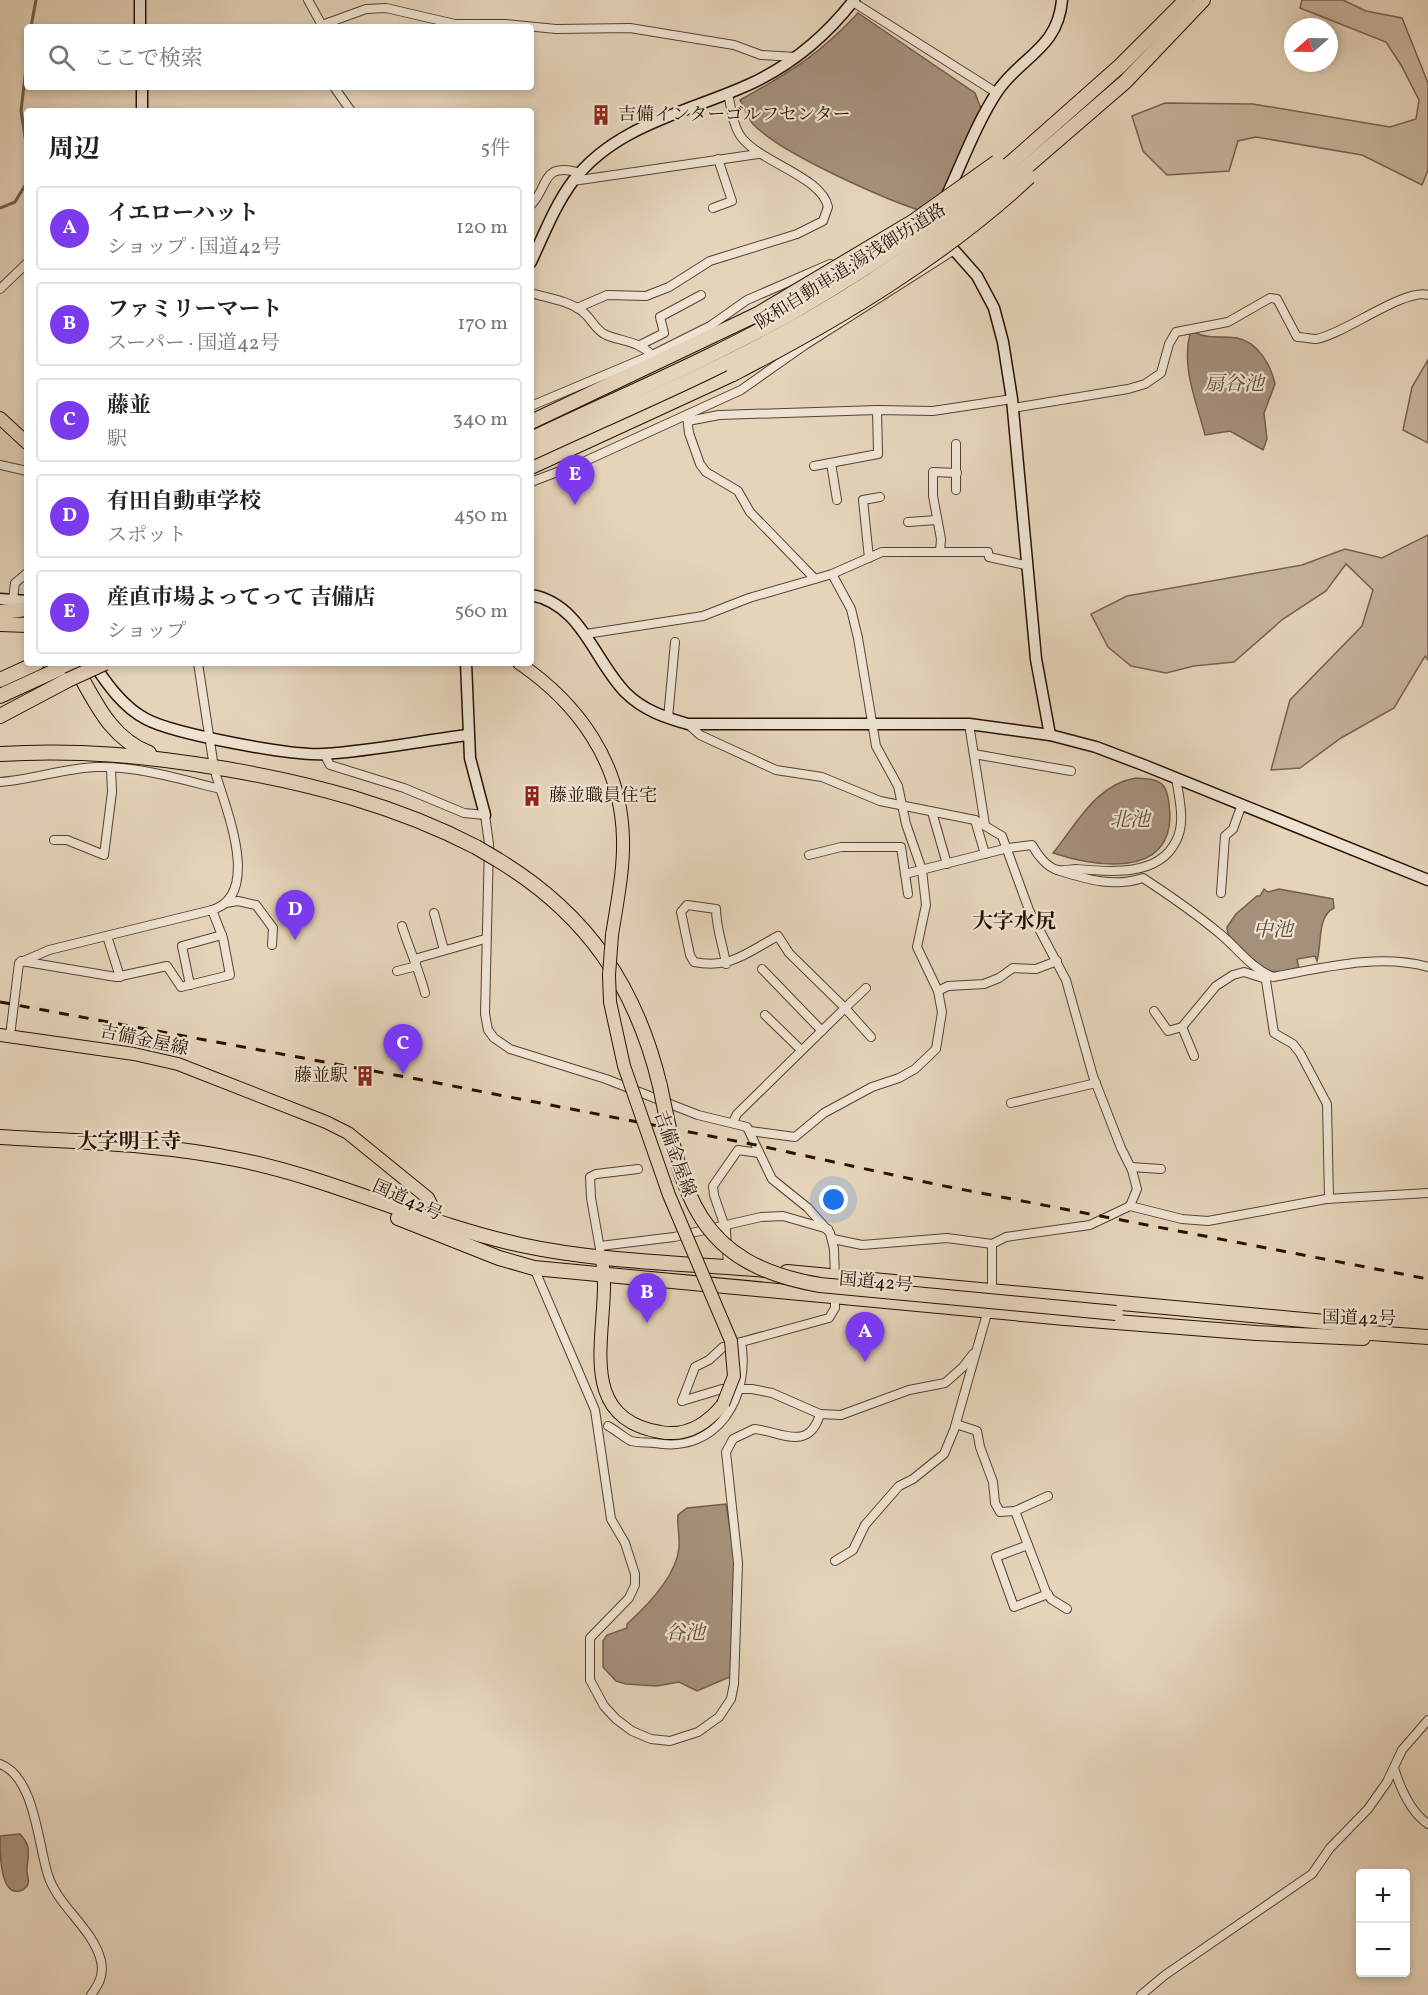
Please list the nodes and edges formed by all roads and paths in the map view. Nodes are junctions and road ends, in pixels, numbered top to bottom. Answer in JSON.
{"nodes":[{"id":1,"x":140,"y":0,"type":"edge"},
{"id":2,"x":308,"y":0,"type":"edge"},
{"id":3,"x":1062,"y":0,"type":"edge"},
{"id":4,"x":1186,"y":0,"type":"edge"},
{"id":5,"x":1203,"y":0,"type":"edge"},
{"id":6,"x":854,"y":1,"type":"edge"},
{"id":7,"x":140,"y":24,"type":"edge"},
{"id":8,"x":321,"y":24,"type":"edge"},
{"id":9,"x":327,"y":24,"type":"edge"},
{"id":10,"x":455,"y":24,"type":"edge"},
{"id":11,"x":455,"y":24,"type":"edge"},
{"id":12,"x":505,"y":24,"type":"edge"},
{"id":13,"x":534,"y":27,"type":"edge"},
{"id":14,"x":796,"y":57,"type":"junction"},
{"id":15,"x":142,"y":90,"type":"edge"},
{"id":16,"x":336,"y":90,"type":"edge"},
{"id":17,"x":728,"y":93,"type":"junction"},
{"id":18,"x":997,"y":93,"type":"junction"},
{"id":19,"x":142,"y":108,"type":"edge"},
{"id":20,"x":349,"y":108,"type":"edge"},
{"id":21,"x":758,"y":154,"type":"junction"},
{"id":22,"x":718,"y":159,"type":"junction"},
{"id":23,"x":1019,"y":165,"type":"junction"},
{"id":24,"x":577,"y":177,"type":"junction"},
{"id":25,"x":534,"y":201,"type":"edge"},
{"id":26,"x":712,"y":208,"type":"dead end"},
{"id":27,"x":954,"y":250,"type":"junction"},
{"id":28,"x":534,"y":256,"type":"edge"},
{"id":29,"x":24,"y":266,"type":"edge"},
{"id":30,"x":926,"y":270,"type":"junction"},
{"id":31,"x":0,"y":289,"type":"edge"},
{"id":32,"x":534,"y":293,"type":"edge"},
{"id":33,"x":701,"y":295,"type":"dead end"},
{"id":34,"x":1428,"y":295,"type":"edge"},
{"id":35,"x":577,"y":308,"type":"junction"},
{"id":36,"x":640,"y":345,"type":"junction"},
{"id":37,"x":652,"y":355,"type":"junction"},
{"id":38,"x":1012,"y":403,"type":"junction"},
{"id":39,"x":534,"y":405,"type":"edge"},
{"id":40,"x":877,"y":410,"type":"junction"},
{"id":41,"x":687,"y":418,"type":"junction"},
{"id":42,"x":534,"y":421,"type":"edge"},
{"id":43,"x":1,"y":422,"type":"edge"},
{"id":44,"x":534,"y":438,"type":"edge"},
{"id":45,"x":24,"y":441,"type":"edge"},
{"id":46,"x":956,"y":444,"type":"dead end"},
{"id":47,"x":534,"y":452,"type":"edge"},
{"id":48,"x":831,"y":463,"type":"junction"},
{"id":49,"x":0,"y":465,"type":"edge"},
{"id":50,"x":534,"y":466,"type":"edge"},
{"id":51,"x":814,"y":466,"type":"dead end"},
{"id":52,"x":24,"y":470,"type":"edge"},
{"id":53,"x":957,"y":473,"type":"junction"},
{"id":54,"x":534,"y":481,"type":"edge"},
{"id":55,"x":956,"y":490,"type":"dead end"},
{"id":56,"x":880,"y":497,"type":"dead end"},
{"id":57,"x":837,"y":500,"type":"dead end"},
{"id":58,"x":937,"y":520,"type":"junction"},
{"id":59,"x":908,"y":522,"type":"dead end"},
{"id":60,"x":940,"y":551,"type":"junction"},
{"id":61,"x":869,"y":558,"type":"junction"},
{"id":62,"x":1025,"y":565,"type":"junction"},
{"id":63,"x":832,"y":574,"type":"junction"},
{"id":64,"x":24,"y":576,"type":"edge"},
{"id":65,"x":815,"y":579,"type":"junction"},
{"id":66,"x":534,"y":596,"type":"edge"},
{"id":67,"x":24,"y":602,"type":"edge"},
{"id":68,"x":5,"y":605,"type":"edge"},
{"id":69,"x":24,"y":608,"type":"edge"},
{"id":70,"x":0,"y":624,"type":"edge"},
{"id":71,"x":24,"y":625,"type":"edge"},
{"id":72,"x":586,"y":634,"type":"junction"},
{"id":73,"x":675,"y":642,"type":"dead end"},
{"id":74,"x":30,"y":666,"type":"edge"},
{"id":75,"x":86,"y":666,"type":"edge"},
{"id":76,"x":95,"y":666,"type":"edge"},
{"id":77,"x":198,"y":666,"type":"edge"},
{"id":78,"x":466,"y":666,"type":"edge"},
{"id":79,"x":523,"y":666,"type":"edge"},
{"id":80,"x":68,"y":669,"type":"edge"},
{"id":81,"x":0,"y":680,"type":"edge"},
{"id":82,"x":0,"y":696,"type":"edge"},
{"id":83,"x":0,"y":716,"type":"edge"},
{"id":84,"x":669,"y":718,"type":"junction"},
{"id":85,"x":872,"y":723,"type":"junction"},
{"id":86,"x":688,"y":724,"type":"junction"},
{"id":87,"x":969,"y":724,"type":"junction"},
{"id":88,"x":468,"y":735,"type":"junction"},
{"id":89,"x":1050,"y":735,"type":"junction"},
{"id":90,"x":207,"y":737,"type":"junction"},
{"id":91,"x":0,"y":754,"type":"edge"},
{"id":92,"x":324,"y":754,"type":"junction"},
{"id":93,"x":974,"y":754,"type":"junction"},
{"id":94,"x":168,"y":760,"type":"junction"},
{"id":95,"x":213,"y":761,"type":"dead end"},
{"id":96,"x":111,"y":768,"type":"junction"},
{"id":97,"x":1071,"y":771,"type":"dead end"},
{"id":98,"x":216,"y":775,"type":"dead end"},
{"id":99,"x":1176,"y":778,"type":"junction"},
{"id":100,"x":0,"y":782,"type":"edge"},
{"id":101,"x":220,"y":789,"type":"junction"},
{"id":102,"x":1242,"y":804,"type":"junction"},
{"id":103,"x":903,"y":807,"type":"junction"},
{"id":104,"x":932,"y":812,"type":"junction"},
{"id":105,"x":485,"y":815,"type":"junction"},
{"id":106,"x":975,"y":820,"type":"junction"},
{"id":107,"x":985,"y":825,"type":"junction"},
{"id":108,"x":54,"y":840,"type":"dead end"},
{"id":109,"x":1008,"y":848,"type":"junction"},
{"id":110,"x":985,"y":854,"type":"junction"},
{"id":111,"x":809,"y":855,"type":"dead end"},
{"id":112,"x":947,"y":864,"type":"junction"},
{"id":113,"x":922,"y":870,"type":"junction"},
{"id":114,"x":1057,"y":870,"type":"junction"},
{"id":115,"x":905,"y":874,"type":"junction"},
{"id":116,"x":1428,"y":880,"type":"edge"},
{"id":117,"x":1221,"y":893,"type":"dead end"},
{"id":118,"x":908,"y":894,"type":"dead end"},
{"id":119,"x":226,"y":903,"type":"junction"},
{"id":120,"x":212,"y":910,"type":"junction"},
{"id":121,"x":434,"y":913,"type":"dead end"},
{"id":122,"x":402,"y":926,"type":"dead end"},
{"id":123,"x":222,"y":935,"type":"junction"},
{"id":124,"x":107,"y":936,"type":"junction"},
{"id":125,"x":485,"y":939,"type":"junction"},
{"id":126,"x":272,"y":945,"type":"dead end"},
{"id":127,"x":444,"y":950,"type":"junction"},
{"id":128,"x":21,"y":961,"type":"junction"},
{"id":129,"x":1057,"y":961,"type":"junction"},
{"id":130,"x":416,"y":962,"type":"junction"},
{"id":131,"x":726,"y":964,"type":"junction"},
{"id":132,"x":1428,"y":967,"type":"edge"},
{"id":133,"x":762,"y":969,"type":"dead end"},
{"id":134,"x":397,"y":971,"type":"dead end"},
{"id":135,"x":1265,"y":976,"type":"junction"},
{"id":136,"x":120,"y":977,"type":"junction"},
{"id":137,"x":190,"y":985,"type":"junction"},
{"id":138,"x":866,"y":988,"type":"dead end"},
{"id":139,"x":938,"y":991,"type":"junction"},
{"id":140,"x":425,"y":993,"type":"dead end"},
{"id":141,"x":845,"y":1008,"type":"junction"},
{"id":142,"x":1154,"y":1011,"type":"dead end"},
{"id":143,"x":765,"y":1015,"type":"dead end"},
{"id":144,"x":1182,"y":1027,"type":"junction"},
{"id":145,"x":822,"y":1030,"type":"junction"},
{"id":146,"x":5,"y":1036,"type":"edge"},
{"id":147,"x":871,"y":1036,"type":"dead end"},
{"id":148,"x":801,"y":1050,"type":"junction"},
{"id":149,"x":1194,"y":1056,"type":"dead end"},
{"id":150,"x":1096,"y":1083,"type":"junction"},
{"id":151,"x":1011,"y":1103,"type":"dead end"},
{"id":152,"x":733,"y":1122,"type":"junction"},
{"id":153,"x":750,"y":1131,"type":"junction"},
{"id":154,"x":0,"y":1137,"type":"edge"},
{"id":155,"x":759,"y":1153,"type":"junction"},
{"id":156,"x":1131,"y":1167,"type":"junction"},
{"id":157,"x":638,"y":1169,"type":"dead end"},
{"id":158,"x":1161,"y":1169,"type":"dead end"},
{"id":159,"x":1428,"y":1193,"type":"edge"},
{"id":160,"x":1329,"y":1199,"type":"junction"},
{"id":161,"x":1130,"y":1206,"type":"junction"},
{"id":162,"x":724,"y":1225,"type":"junction"},
{"id":163,"x":429,"y":1226,"type":"junction"},
{"id":164,"x":828,"y":1229,"type":"junction"},
{"id":165,"x":833,"y":1239,"type":"junction"},
{"id":166,"x":992,"y":1244,"type":"junction"},
{"id":167,"x":601,"y":1251,"type":"junction"},
{"id":168,"x":728,"y":1267,"type":"junction"},
{"id":169,"x":534,"y":1268,"type":"junction"},
{"id":170,"x":606,"y":1274,"type":"junction"},
{"id":171,"x":835,"y":1276,"type":"junction"},
{"id":172,"x":993,"y":1290,"type":"junction"},
{"id":173,"x":835,"y":1297,"type":"junction"},
{"id":174,"x":988,"y":1310,"type":"junction"},
{"id":175,"x":1357,"y":1332,"type":"junction"},
{"id":176,"x":1428,"y":1337,"type":"edge"},
{"id":177,"x":741,"y":1342,"type":"junction"},
{"id":178,"x":977,"y":1347,"type":"junction"},
{"id":179,"x":741,"y":1388,"type":"junction"},
{"id":180,"x":820,"y":1414,"type":"junction"},
{"id":181,"x":627,"y":1418,"type":"junction"},
{"id":182,"x":956,"y":1424,"type":"junction"},
{"id":183,"x":608,"y":1426,"type":"junction"},
{"id":184,"x":598,"y":1429,"type":"junction"},
{"id":185,"x":1048,"y":1496,"type":"dead end"},
{"id":186,"x":1015,"y":1511,"type":"junction"},
{"id":187,"x":1028,"y":1545,"type":"junction"},
{"id":188,"x":835,"y":1561,"type":"dead end"},
{"id":189,"x":1048,"y":1594,"type":"junction"},
{"id":190,"x":1067,"y":1609,"type":"dead end"},
{"id":191,"x":1428,"y":1720,"type":"edge"},
{"id":192,"x":0,"y":1764,"type":"edge"},
{"id":193,"x":1394,"y":1768,"type":"junction"},
{"id":194,"x":1428,"y":1824,"type":"edge"},
{"id":195,"x":91,"y":1995,"type":"edge"},
{"id":196,"x":1141,"y":1995,"type":"edge"}],
"edges":[{"from":1,"to":7,"type":"street"},
{"from":2,"to":8,"type":"street"},
{"from":3,"to":18,"type":"street"},
{"from":4,"to":23,"type":"highway"},
{"from":5,"to":23,"type":"highway","name":"阪和自動車道;湯浅御坊道路"},
{"from":6,"to":14,"type":"street"},
{"from":6,"to":18,"type":"street"},
{"from":9,"to":11,"type":"street"},
{"from":10,"to":12,"type":"street"},
{"from":13,"to":14,"type":"street"},
{"from":14,"to":17,"type":"street"},
{"from":15,"to":19,"type":"street"},
{"from":16,"to":20,"type":"street"},
{"from":17,"to":21,"type":"street"},
{"from":17,"to":24,"type":"street"},
{"from":18,"to":27,"type":"street"},
{"from":21,"to":22,"type":"street"},
{"from":21,"to":35,"type":"street"},
{"from":22,"to":24,"type":"street"},
{"from":22,"to":26,"type":"street"},
{"from":23,"to":42,"type":"highway","bridge":true},
{"from":23,"to":44,"type":"highway","name":"阪和自動車道;湯浅御坊道路","bridge":true},
{"from":23,"to":47,"type":"highway","name":"阪和自動車道;湯浅御坊道路","bridge":true},
{"from":23,"to":50,"type":"highway","bridge":true},
{"from":24,"to":25,"type":"street"},
{"from":24,"to":28,"type":"street"},
{"from":27,"to":30,"type":"street"},
{"from":27,"to":38,"type":"street"},
{"from":29,"to":31,"type":"street"},
{"from":30,"to":37,"type":"street"},
{"from":30,"to":41,"type":"street"},
{"from":32,"to":35,"type":"street"},
{"from":33,"to":36,"type":"street"},
{"from":34,"to":38,"type":"street"},
{"from":35,"to":36,"type":"street"},
{"from":36,"to":37,"type":"street"},
{"from":37,"to":39,"type":"street"},
{"from":38,"to":40,"type":"street"},
{"from":38,"to":62,"type":"street"},
{"from":40,"to":41,"type":"street"},
{"from":40,"to":48,"type":"street"},
{"from":41,"to":54,"type":"street"},
{"from":41,"to":65,"type":"street"},
{"from":43,"to":45,"type":"main road"},
{"from":46,"to":53,"type":"street"},
{"from":48,"to":51,"type":"street"},
{"from":48,"to":57,"type":"street"},
{"from":49,"to":52,"type":"street"},
{"from":53,"to":55,"type":"street"},
{"from":53,"to":58,"type":"street"},
{"from":56,"to":61,"type":"street"},
{"from":58,"to":59,"type":"street"},
{"from":58,"to":60,"type":"street"},
{"from":60,"to":61,"type":"street"},
{"from":60,"to":62,"type":"street"},
{"from":61,"to":63,"type":"street"},
{"from":62,"to":89,"type":"street"},
{"from":63,"to":65,"type":"street"},
{"from":63,"to":85,"type":"street"},
{"from":64,"to":68,"type":"street"},
{"from":65,"to":72,"type":"street"},
{"from":66,"to":72,"type":"street"},
{"from":67,"to":68,"type":"street"},
{"from":68,"to":69,"type":"highway"},
{"from":70,"to":71,"type":"highway"},
{"from":72,"to":84,"type":"street"},
{"from":73,"to":84,"type":"street"},
{"from":74,"to":81,"type":"highway"},
{"from":75,"to":80,"type":"highway","bridge":true},
{"from":76,"to":90,"type":"street"},
{"from":77,"to":90,"type":"street"},
{"from":78,"to":88,"type":"street"},
{"from":79,"to":181,"type":"main road","name":"吉備金屋線","bridge":true},
{"from":80,"to":82,"type":"highway"},
{"from":80,"to":83,"type":"highway"},
{"from":80,"to":94,"type":"highway"},
{"from":84,"to":86,"type":"street"},
{"from":85,"to":86,"type":"street"},
{"from":85,"to":87,"type":"street"},
{"from":85,"to":103,"type":"street"},
{"from":86,"to":103,"type":"street"},
{"from":87,"to":89,"type":"street"},
{"from":87,"to":93,"type":"street"},
{"from":88,"to":92,"type":"street"},
{"from":88,"to":105,"type":"street"},
{"from":89,"to":99,"type":"street"},
{"from":90,"to":92,"type":"street"},
{"from":90,"to":95,"type":"street"},
{"from":91,"to":94,"type":"highway"},
{"from":92,"to":105,"type":"street"},
{"from":93,"to":97,"type":"street"},
{"from":93,"to":107,"type":"street"},
{"from":94,"to":175,"type":"highway","bridge":true},
{"from":96,"to":100,"type":"street"},
{"from":96,"to":101,"type":"street"},
{"from":96,"to":108,"type":"street"},
{"from":98,"to":101,"type":"street"},
{"from":99,"to":102,"type":"street"},
{"from":99,"to":114,"type":"street"},
{"from":101,"to":119,"type":"street"},
{"from":102,"to":116,"type":"street"},
{"from":102,"to":117,"type":"street"},
{"from":103,"to":104,"type":"street"},
{"from":103,"to":113,"type":"street"},
{"from":104,"to":106,"type":"street"},
{"from":104,"to":112,"type":"street"},
{"from":105,"to":125,"type":"street"},
{"from":106,"to":107,"type":"street"},
{"from":106,"to":110,"type":"street"},
{"from":107,"to":109,"type":"street"},
{"from":109,"to":110,"type":"street"},
{"from":109,"to":114,"type":"street"},
{"from":109,"to":129,"type":"street"},
{"from":110,"to":112,"type":"street"},
{"from":111,"to":115,"type":"street"},
{"from":112,"to":113,"type":"street"},
{"from":113,"to":115,"type":"street"},
{"from":113,"to":139,"type":"street"},
{"from":114,"to":135,"type":"street"},
{"from":115,"to":118,"type":"street"},
{"from":119,"to":120,"type":"street"},
{"from":119,"to":126,"type":"street"},
{"from":120,"to":123,"type":"street"},
{"from":120,"to":124,"type":"street"},
{"from":121,"to":127,"type":"street"},
{"from":122,"to":130,"type":"street"},
{"from":123,"to":137,"type":"street"},
{"from":123,"to":137,"type":"street"},
{"from":124,"to":128,"type":"street"},
{"from":124,"to":136,"type":"street"},
{"from":125,"to":127,"type":"street"},
{"from":125,"to":152,"type":"street"},
{"from":127,"to":130,"type":"street"},
{"from":128,"to":136,"type":"street"},
{"from":128,"to":146,"type":"street"},
{"from":129,"to":139,"type":"street"},
{"from":129,"to":150,"type":"street"},
{"from":130,"to":134,"type":"street"},
{"from":130,"to":140,"type":"street"},
{"from":131,"to":131,"type":"street"},
{"from":131,"to":141,"type":"street"},
{"from":132,"to":135,"type":"street"},
{"from":133,"to":145,"type":"street"},
{"from":135,"to":144,"type":"street"},
{"from":135,"to":160,"type":"street"},
{"from":136,"to":137,"type":"street"},
{"from":138,"to":141,"type":"street"},
{"from":139,"to":153,"type":"street"},
{"from":141,"to":145,"type":"street"},
{"from":141,"to":147,"type":"street"},
{"from":142,"to":144,"type":"street"},
{"from":143,"to":148,"type":"street"},
{"from":144,"to":149,"type":"street"},
{"from":145,"to":148,"type":"street"},
{"from":146,"to":163,"type":"main road","name":"吉備金屋線"},
{"from":148,"to":152,"type":"street"},
{"from":150,"to":151,"type":"street"},
{"from":150,"to":156,"type":"street"},
{"from":152,"to":153,"type":"street"},
{"from":153,"to":155,"type":"street"},
{"from":154,"to":163,"type":"highway","name":"国道42号"},
{"from":155,"to":162,"type":"street"},
{"from":155,"to":164,"type":"street"},
{"from":156,"to":158,"type":"street"},
{"from":156,"to":161,"type":"street"},
{"from":157,"to":167,"type":"street"},
{"from":159,"to":160,"type":"street"},
{"from":160,"to":161,"type":"street"},
{"from":161,"to":166,"type":"street"},
{"from":162,"to":164,"type":"street"},
{"from":162,"to":167,"type":"street"},
{"from":162,"to":168,"type":"street"},
{"from":163,"to":167,"type":"highway","name":"国道42号"},
{"from":163,"to":169,"type":"highway","name":"国道42号"},
{"from":164,"to":165,"type":"street"},
{"from":165,"to":166,"type":"street"},
{"from":165,"to":171,"type":"street"},
{"from":166,"to":172,"type":"street"},
{"from":167,"to":168,"type":"highway","name":"国道42号"},
{"from":167,"to":170,"type":"main road","name":"吉備金屋線"},
{"from":168,"to":171,"type":"highway","name":"国道42号"},
{"from":169,"to":170,"type":"highway","name":"国道42号"},
{"from":169,"to":184,"type":"street"},
{"from":170,"to":173,"type":"highway","name":"国道42号"},
{"from":170,"to":181,"type":"main road","name":"吉備金屋線"},
{"from":171,"to":172,"type":"highway","name":"国道42号"},
{"from":171,"to":173,"type":"street"},
{"from":172,"to":174,"type":"street"},
{"from":172,"to":175,"type":"highway","name":"国道42号"},
{"from":173,"to":174,"type":"highway","name":"国道42号"},
{"from":173,"to":177,"type":"street"},
{"from":174,"to":176,"type":"highway","name":"国道42号"},
{"from":174,"to":178,"type":"street"},
{"from":175,"to":176,"type":"highway","name":"国道42号"},
{"from":177,"to":179,"type":"street"},
{"from":177,"to":179,"type":"street"},
{"from":178,"to":180,"type":"street"},
{"from":178,"to":182,"type":"street"},
{"from":179,"to":180,"type":"street"},
{"from":179,"to":183,"type":"street"},
{"from":180,"to":184,"type":"street"},
{"from":181,"to":183,"type":"street"},
{"from":182,"to":186,"type":"street"},
{"from":182,"to":188,"type":"street"},
{"from":183,"to":184,"type":"street"},
{"from":185,"to":186,"type":"street"},
{"from":186,"to":187,"type":"street"},
{"from":187,"to":189,"type":"street"},
{"from":187,"to":189,"type":"street"},
{"from":189,"to":190,"type":"street"},
{"from":191,"to":193,"type":"street"},
{"from":192,"to":195,"type":"street"},
{"from":193,"to":194,"type":"street"},
{"from":193,"to":196,"type":"street"}]}
